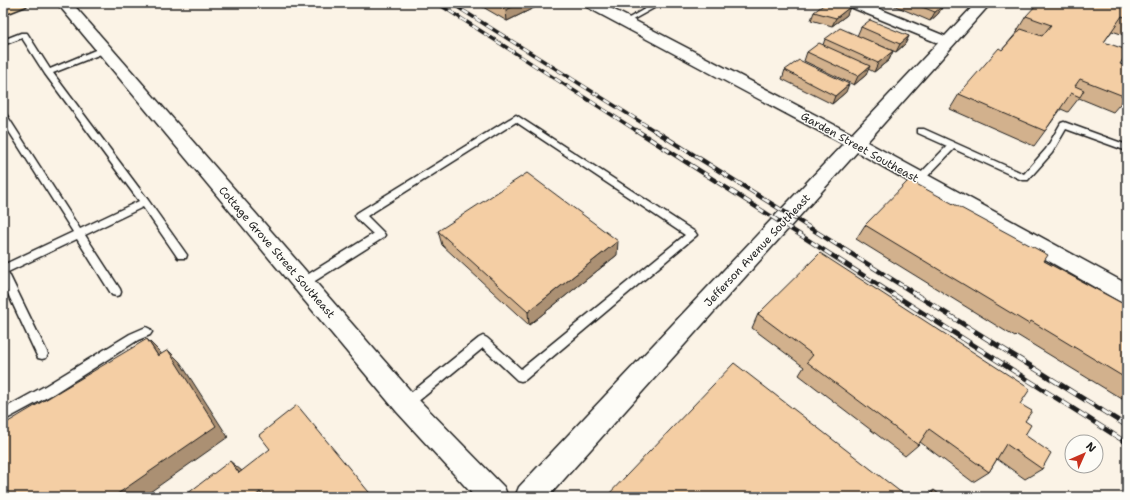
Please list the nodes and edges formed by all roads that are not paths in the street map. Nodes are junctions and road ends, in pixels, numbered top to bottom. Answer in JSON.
{"nodes":[{"id":1,"x":21,"y":3,"type":"edge"},
{"id":2,"x":64,"y":3,"type":"edge"},
{"id":3,"x":590,"y":3,"type":"edge"},
{"id":4,"x":660,"y":3,"type":"edge"},
{"id":5,"x":853,"y":3,"type":"edge"},
{"id":6,"x":984,"y":3,"type":"edge"},
{"id":7,"x":3,"y":10,"type":"edge"},
{"id":8,"x":626,"y":22,"type":"junction"},
{"id":9,"x":948,"y":42,"type":"junction"},
{"id":10,"x":3,"y":43,"type":"edge"},
{"id":11,"x":104,"y":50,"type":"junction"},
{"id":12,"x":48,"y":72,"type":"junction"},
{"id":13,"x":3,"y":116,"type":"edge"},
{"id":14,"x":921,"y":131,"type":"dead end"},
{"id":15,"x":855,"y":143,"type":"junction"},
{"id":16,"x":953,"y":145,"type":"junction"},
{"id":17,"x":1127,"y":148,"type":"edge"},
{"id":18,"x":919,"y":180,"type":"junction"},
{"id":19,"x":145,"y":202,"type":"junction"},
{"id":20,"x":79,"y":234,"type":"junction"},
{"id":21,"x":182,"y":255,"type":"dead end"},
{"id":22,"x":3,"y":271,"type":"edge"},
{"id":23,"x":303,"y":283,"type":"junction"},
{"id":24,"x":116,"y":292,"type":"dead end"},
{"id":25,"x":1127,"y":295,"type":"edge"},
{"id":26,"x":146,"y":332,"type":"dead end"},
{"id":27,"x":42,"y":354,"type":"dead end"},
{"id":28,"x":406,"y":404,"type":"junction"},
{"id":29,"x":3,"y":415,"type":"edge"},
{"id":30,"x":494,"y":497,"type":"edge"},
{"id":31,"x":529,"y":497,"type":"edge"}],
"edges":[{"from":1,"to":7,"type":"main road"},
{"from":2,"to":11,"type":"street","name":"Cottage Grove Street Southeast"},
{"from":3,"to":8,"type":"street","name":"Garden Street Southeast"},
{"from":4,"to":8,"type":"lane"},
{"from":5,"to":9,"type":"street"},
{"from":6,"to":9,"type":"street","name":"Jefferson Avenue Southeast"},
{"from":8,"to":15,"type":"street","name":"Garden Street Southeast"},
{"from":9,"to":15,"type":"street","name":"Jefferson Avenue Southeast"},
{"from":10,"to":12,"type":"lane"},
{"from":11,"to":12,"type":"lane"},
{"from":11,"to":23,"type":"street","name":"Cottage Grove Street Southeast"},
{"from":12,"to":19,"type":"lane"},
{"from":13,"to":20,"type":"lane"},
{"from":14,"to":16,"type":"lane"},
{"from":15,"to":18,"type":"street","name":"Garden Street Southeast"},
{"from":15,"to":31,"type":"street","name":"Jefferson Avenue Southeast"},
{"from":16,"to":17,"type":"lane"},
{"from":16,"to":18,"type":"lane"},
{"from":18,"to":25,"type":"street","name":"Garden Street Southeast"},
{"from":19,"to":20,"type":"lane"},
{"from":19,"to":21,"type":"lane"},
{"from":20,"to":22,"type":"lane"},
{"from":20,"to":24,"type":"lane"},
{"from":22,"to":27,"type":"lane"},
{"from":23,"to":28,"type":"street","name":"Cottage Grove Street Southeast"},
{"from":23,"to":28,"type":"lane"},
{"from":26,"to":29,"type":"lane"},
{"from":28,"to":30,"type":"street","name":"Cottage Grove Street Southeast"}]}
